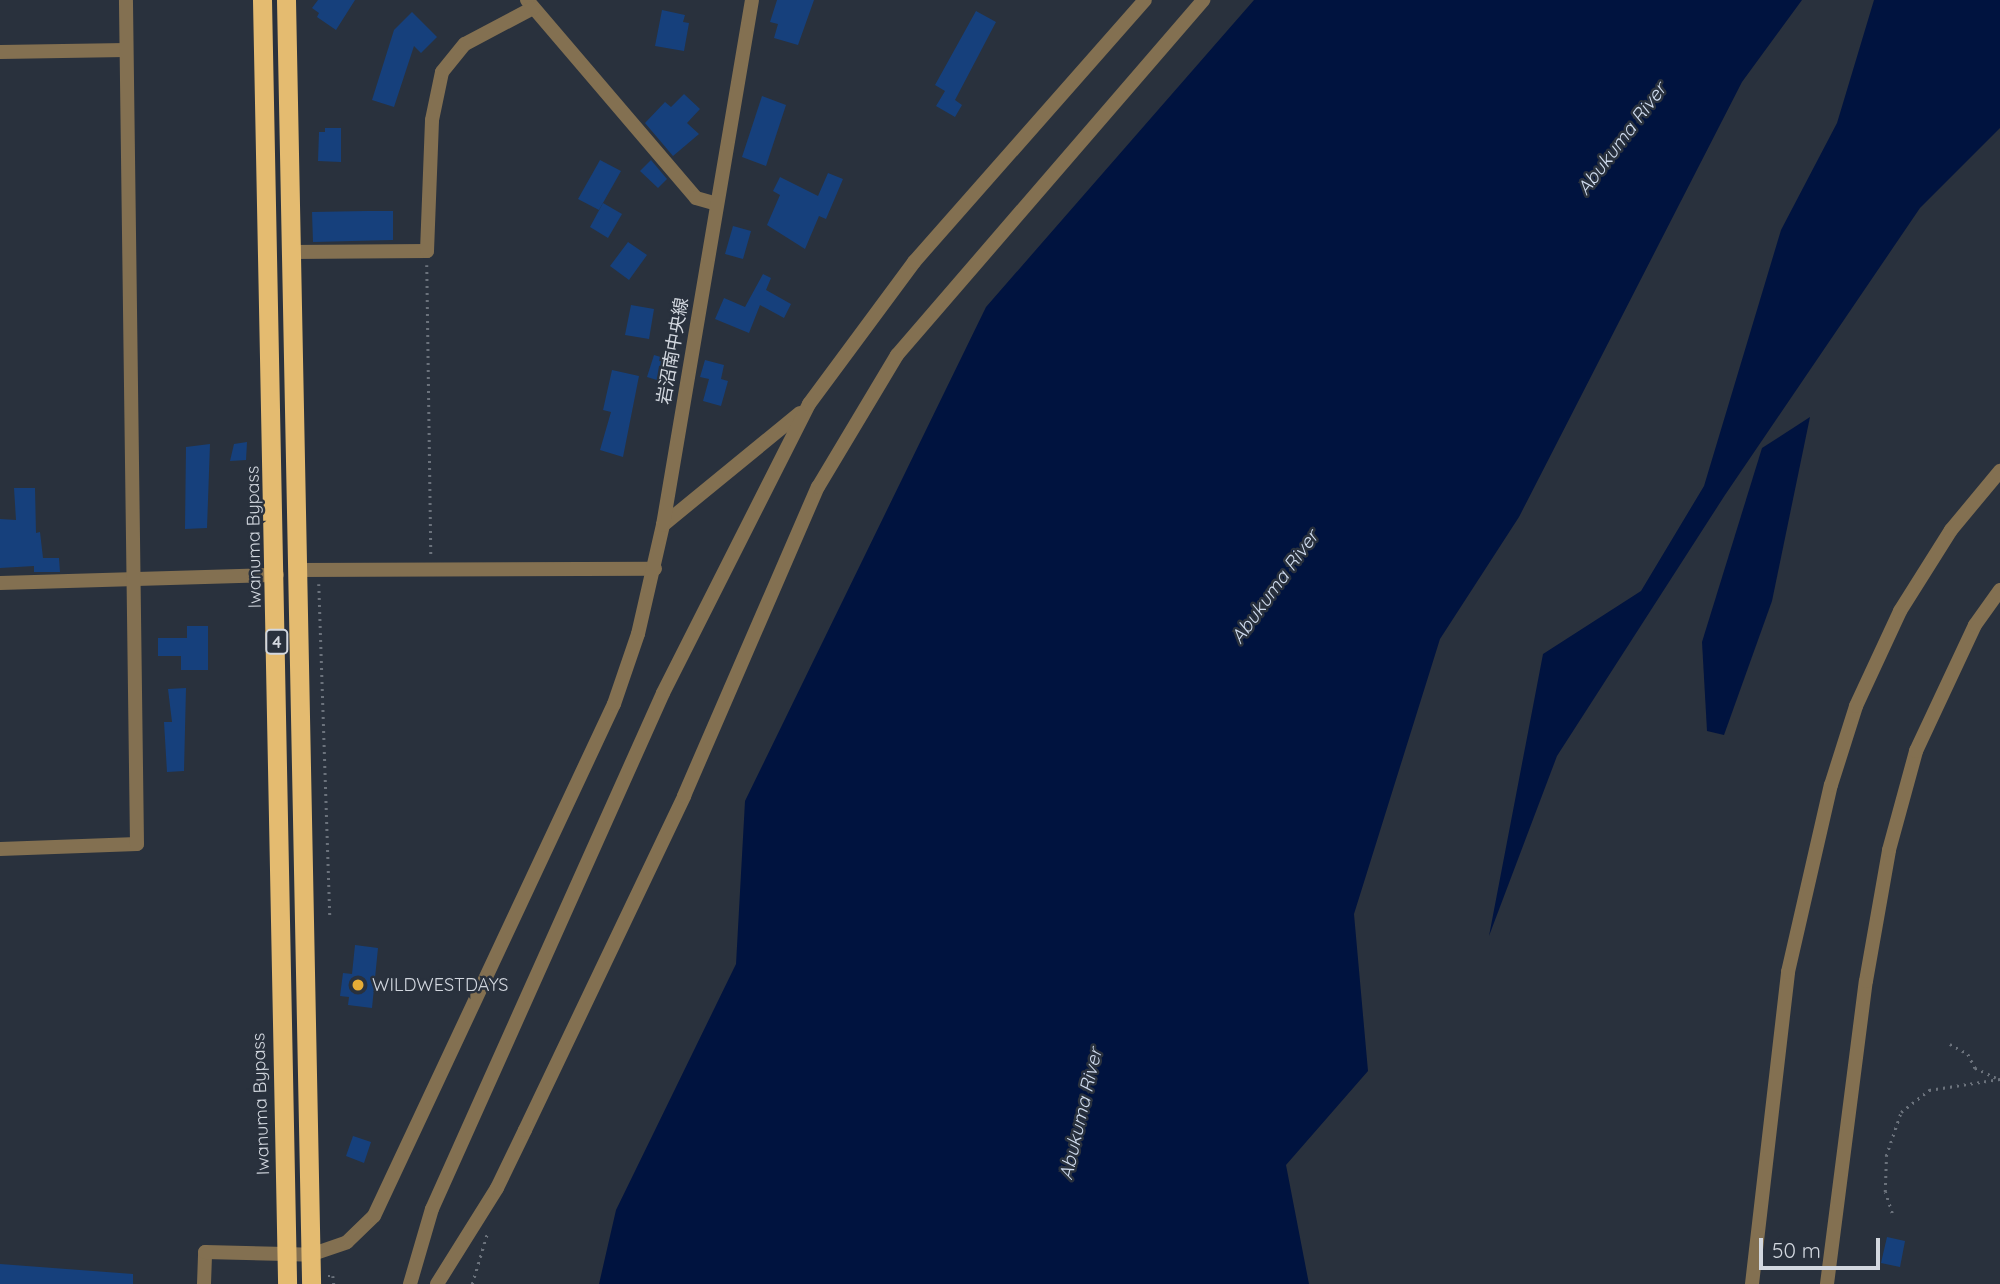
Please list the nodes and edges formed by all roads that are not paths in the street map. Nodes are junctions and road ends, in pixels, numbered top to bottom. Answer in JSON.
{"nodes":[{"id":1,"x":126,"y":0,"type":"edge"},
{"id":2,"x":262,"y":0,"type":"edge"},
{"id":3,"x":286,"y":0,"type":"edge"},
{"id":4,"x":752,"y":0,"type":"edge"},
{"id":5,"x":1145,"y":0,"type":"edge"},
{"id":6,"x":1203,"y":0,"type":"edge"},
{"id":7,"x":530,"y":4,"type":"edge"},
{"id":8,"x":126,"y":50,"type":"junction"},
{"id":9,"x":0,"y":52,"type":"edge"},
{"id":10,"x":717,"y":204,"type":"junction"},
{"id":11,"x":291,"y":253,"type":"junction"},
{"id":12,"x":809,"y":404,"type":"junction"},
{"id":13,"x":2000,"y":471,"type":"edge"},
{"id":14,"x":663,"y":525,"type":"junction"},
{"id":15,"x":654,"y":569,"type":"junction"},
{"id":16,"x":297,"y":570,"type":"junction"},
{"id":17,"x":276,"y":575,"type":"junction"},
{"id":18,"x":137,"y":578,"type":"junction"},
{"id":19,"x":0,"y":583,"type":"edge"},
{"id":20,"x":2000,"y":590,"type":"edge"},
{"id":21,"x":0,"y":849,"type":"edge"},
{"id":22,"x":286,"y":1254,"type":"junction"},
{"id":23,"x":310,"y":1255,"type":"junction"},
{"id":24,"x":318,"y":1280,"type":"edge"},
{"id":25,"x":204,"y":1284,"type":"edge"},
{"id":26,"x":287,"y":1284,"type":"edge"},
{"id":27,"x":410,"y":1284,"type":"edge"},
{"id":28,"x":437,"y":1284,"type":"edge"},
{"id":29,"x":1752,"y":1284,"type":"edge"},
{"id":30,"x":1826,"y":1284,"type":"edge"}],
"edges":[{"from":1,"to":8,"type":"street"},
{"from":2,"to":17,"type":"highway","name":"Iwanuma Bypass","number":"4"},
{"from":3,"to":11,"type":"highway","number":"4"},
{"from":4,"to":10,"type":"street","name":"岩沼南中央線"},
{"from":5,"to":12,"type":"street"},
{"from":6,"to":28,"type":"street"},
{"from":7,"to":10,"type":"street"},
{"from":7,"to":11,"type":"street"},
{"from":8,"to":9,"type":"street"},
{"from":8,"to":18,"type":"street"},
{"from":10,"to":14,"type":"street","name":"岩沼南中央線"},
{"from":11,"to":16,"type":"highway","number":"4"},
{"from":12,"to":14,"type":"street"},
{"from":12,"to":27,"type":"street"},
{"from":13,"to":29,"type":"street"},
{"from":14,"to":15,"type":"street","name":"岩沼南中央線"},
{"from":15,"to":16,"type":"street"},
{"from":15,"to":23,"type":"street","name":"岩沼南中央線"},
{"from":16,"to":23,"type":"highway","number":"4"},
{"from":17,"to":18,"type":"street"},
{"from":17,"to":22,"type":"highway","name":"Iwanuma Bypass","number":"4"},
{"from":18,"to":19,"type":"street"},
{"from":18,"to":21,"type":"street"},
{"from":20,"to":30,"type":"street"},
{"from":22,"to":23,"type":"street"},
{"from":22,"to":25,"type":"street"},
{"from":22,"to":26,"type":"highway","name":"Iwanuma Bypass","number":"4"},
{"from":23,"to":24,"type":"highway","number":"4"}]}
